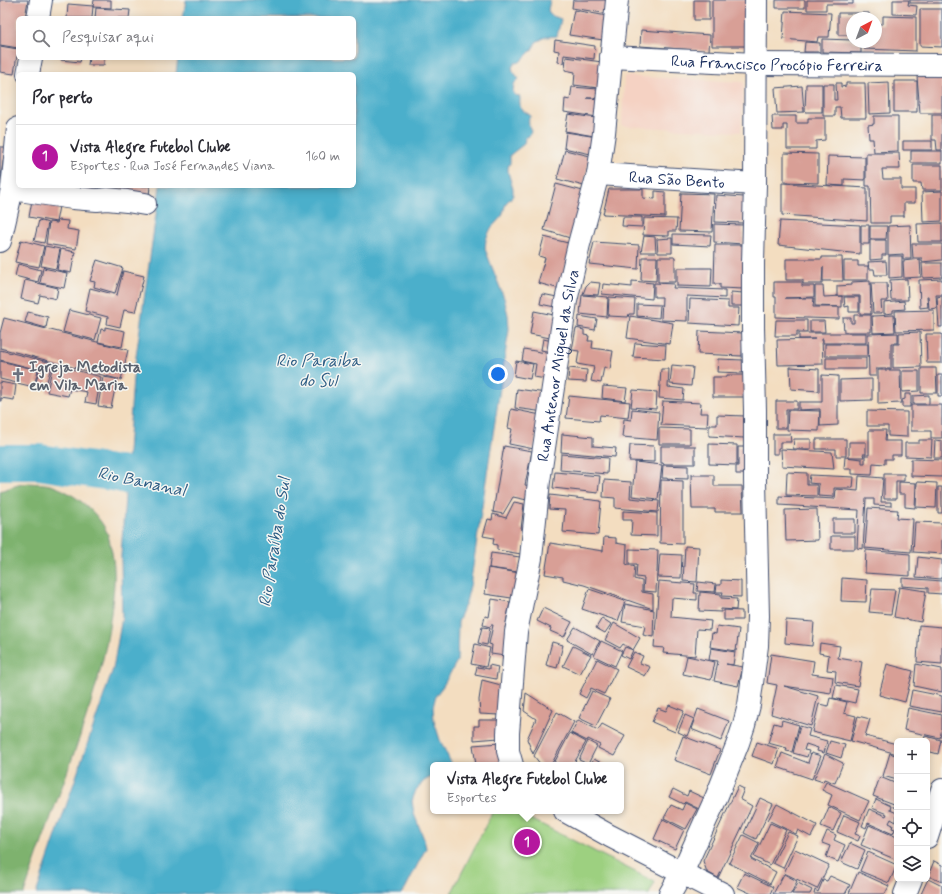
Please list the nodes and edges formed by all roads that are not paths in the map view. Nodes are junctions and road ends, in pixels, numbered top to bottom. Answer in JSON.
{"nodes":[{"id":1,"x":41,"y":0,"type":"edge"},
{"id":2,"x":617,"y":0,"type":"edge"},
{"id":3,"x":756,"y":0,"type":"edge"},
{"id":4,"x":38,"y":16,"type":"edge"},
{"id":5,"x":611,"y":57,"type":"junction"},
{"id":6,"x":31,"y":60,"type":"edge"},
{"id":7,"x":755,"y":64,"type":"junction"},
{"id":8,"x":942,"y":65,"type":"edge"},
{"id":9,"x":28,"y":72,"type":"edge"},
{"id":10,"x":0,"y":127,"type":"edge"},
{"id":11,"x":16,"y":129,"type":"edge"},
{"id":12,"x":16,"y":149,"type":"edge"},
{"id":13,"x":598,"y":174,"type":"junction"},
{"id":14,"x":755,"y":184,"type":"junction"},
{"id":15,"x":12,"y":188,"type":"junction"},
{"id":16,"x":145,"y":204,"type":"dead end"},
{"id":17,"x":0,"y":241,"type":"edge"},
{"id":18,"x":511,"y":762,"type":"edge"},
{"id":19,"x":942,"y":790,"type":"edge"},
{"id":20,"x":570,"y":814,"type":"edge"},
{"id":21,"x":930,"y":828,"type":"edge"},
{"id":22,"x":682,"y":873,"type":"junction"},
{"id":23,"x":910,"y":882,"type":"edge"},
{"id":24,"x":670,"y":894,"type":"edge"},
{"id":25,"x":722,"y":894,"type":"edge"},
{"id":26,"x":905,"y":894,"type":"edge"}],
"edges":[{"from":1,"to":4,"type":"street"},
{"from":2,"to":5,"type":"street","name":"Rua Antenor Miguel da Silva"},
{"from":3,"to":7,"type":"street"},
{"from":5,"to":7,"type":"street","name":"Rua Francisco Procópio Ferreira"},
{"from":5,"to":13,"type":"street","name":"Rua Antenor Miguel da Silva"},
{"from":6,"to":9,"type":"street"},
{"from":7,"to":8,"type":"street","name":"Rua Francisco Procópio Ferreira"},
{"from":7,"to":14,"type":"street"},
{"from":10,"to":11,"type":"street"},
{"from":12,"to":15,"type":"street"},
{"from":13,"to":14,"type":"street","name":"Rua São Bento"},
{"from":13,"to":18,"type":"street","name":"Rua Antenor Miguel da Silva"},
{"from":14,"to":22,"type":"street"},
{"from":15,"to":16,"type":"street"},
{"from":15,"to":17,"type":"street"},
{"from":19,"to":21,"type":"street"},
{"from":20,"to":22,"type":"street"},
{"from":22,"to":24,"type":"street"},
{"from":22,"to":25,"type":"street"},
{"from":23,"to":26,"type":"street"}]}
